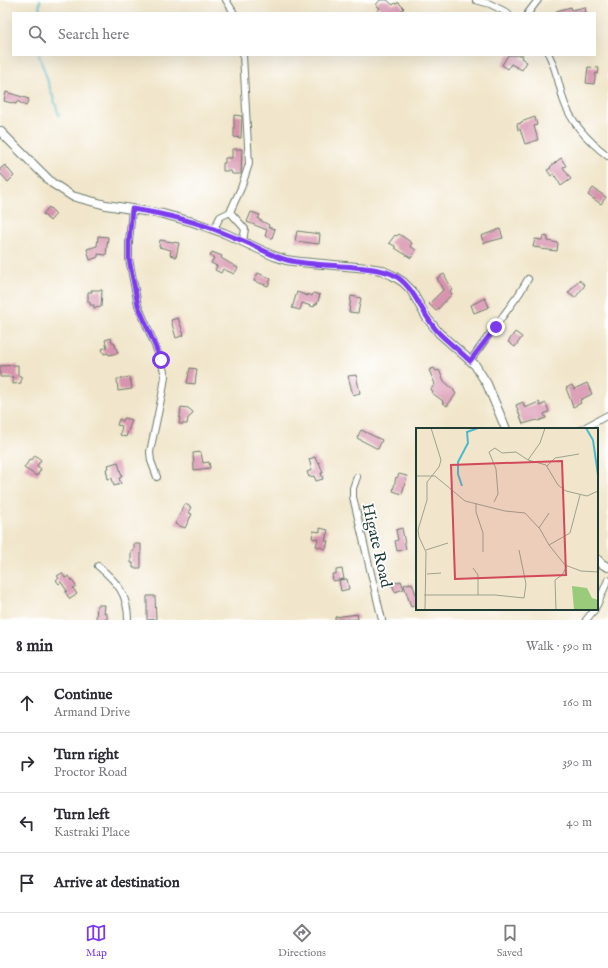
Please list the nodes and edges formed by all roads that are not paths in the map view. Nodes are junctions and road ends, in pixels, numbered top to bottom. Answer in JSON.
{"nodes":[{"id":1,"x":226,"y":0,"type":"edge"},
{"id":2,"x":476,"y":0,"type":"edge"},
{"id":3,"x":538,"y":0,"type":"edge"},
{"id":4,"x":233,"y":12,"type":"edge"},
{"id":5,"x":506,"y":12,"type":"edge"},
{"id":6,"x":529,"y":12,"type":"edge"},
{"id":7,"x":243,"y":56,"type":"edge"},
{"id":8,"x":549,"y":56,"type":"edge"},
{"id":9,"x":0,"y":131,"type":"edge"},
{"id":10,"x":608,"y":156,"type":"edge"},
{"id":11,"x":132,"y":209,"type":"junction"},
{"id":12,"x":230,"y":212,"type":"junction"},
{"id":13,"x":214,"y":229,"type":"junction"},
{"id":14,"x":243,"y":241,"type":"junction"},
{"id":15,"x":528,"y":279,"type":"dead end"},
{"id":16,"x":470,"y":361,"type":"junction"},
{"id":17,"x":608,"y":415,"type":"edge"},
{"id":18,"x":506,"y":428,"type":"edge"},
{"id":19,"x":584,"y":428,"type":"edge"},
{"id":20,"x":156,"y":477,"type":"dead end"},
{"id":21,"x":357,"y":477,"type":"dead end"},
{"id":22,"x":598,"y":560,"type":"edge"},
{"id":23,"x":98,"y":566,"type":"dead end"},
{"id":24,"x":608,"y":567,"type":"edge"},
{"id":25,"x":608,"y":580,"type":"edge"},
{"id":26,"x":598,"y":603,"type":"edge"},
{"id":27,"x":594,"y":610,"type":"edge"},
{"id":28,"x":128,"y":620,"type":"edge"},
{"id":29,"x":382,"y":620,"type":"edge"},
{"id":30,"x":586,"y":620,"type":"edge"}],
"edges":[{"from":1,"to":4,"type":"street"},
{"from":2,"to":5,"type":"street"},
{"from":3,"to":6,"type":"street"},
{"from":7,"to":12,"type":"street"},
{"from":8,"to":10,"type":"street"},
{"from":9,"to":11,"type":"main road"},
{"from":11,"to":13,"type":"main road"},
{"from":11,"to":20,"type":"street"},
{"from":12,"to":13,"type":"street"},
{"from":12,"to":14,"type":"street"},
{"from":13,"to":14,"type":"main road"},
{"from":14,"to":16,"type":"main road"},
{"from":15,"to":16,"type":"street"},
{"from":16,"to":18,"type":"main road"},
{"from":17,"to":19,"type":"street"},
{"from":21,"to":29,"type":"street","name":"Higate Road"},
{"from":22,"to":24,"type":"main road"},
{"from":23,"to":28,"type":"street"},
{"from":25,"to":26,"type":"street"},
{"from":27,"to":30,"type":"street"}]}
